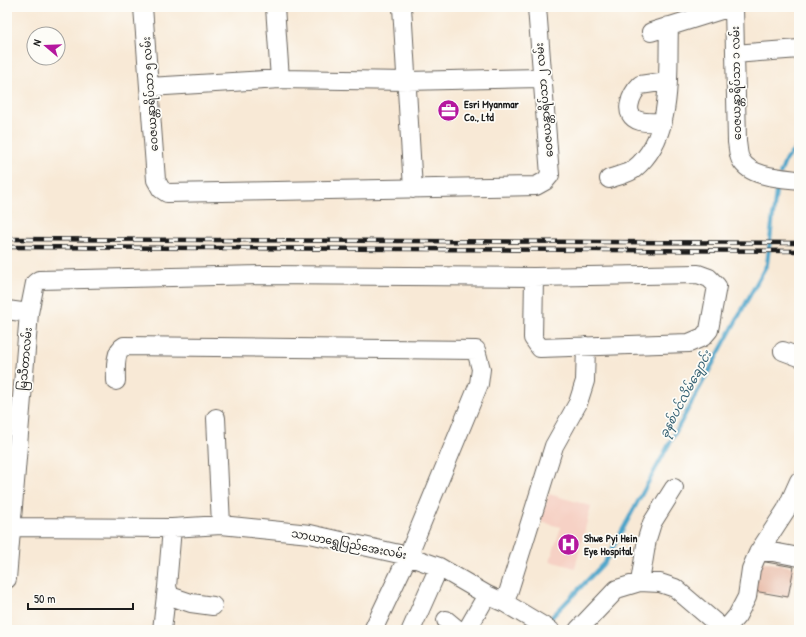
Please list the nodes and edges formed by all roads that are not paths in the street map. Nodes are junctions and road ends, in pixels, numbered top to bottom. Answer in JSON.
{"nodes":[{"id":1,"x":143,"y":7,"type":"edge"},
{"id":2,"x":275,"y":7,"type":"edge"},
{"id":3,"x":402,"y":7,"type":"edge"},
{"id":4,"x":538,"y":7,"type":"edge"},
{"id":5,"x":731,"y":7,"type":"edge"},
{"id":6,"x":734,"y":7,"type":"edge"},
{"id":7,"x":669,"y":26,"type":"junction"},
{"id":8,"x":651,"y":32,"type":"dead end"},
{"id":9,"x":799,"y":49,"type":"edge"},
{"id":10,"x":735,"y":54,"type":"junction"},
{"id":11,"x":541,"y":78,"type":"junction"},
{"id":12,"x":280,"y":79,"type":"junction"},
{"id":13,"x":407,"y":81,"type":"junction"},
{"id":14,"x":667,"y":81,"type":"junction"},
{"id":15,"x":149,"y":87,"type":"junction"},
{"id":16,"x":662,"y":122,"type":"junction"},
{"id":17,"x":609,"y":179,"type":"dead end"},
{"id":18,"x":798,"y":180,"type":"edge"},
{"id":19,"x":412,"y":189,"type":"junction"},
{"id":20,"x":534,"y":277,"type":"junction"},
{"id":21,"x":7,"y":310,"type":"edge"},
{"id":22,"x":29,"y":313,"type":"junction"},
{"id":23,"x":586,"y":346,"type":"junction"},
{"id":24,"x":116,"y":382,"type":"dead end"},
{"id":25,"x":216,"y":418,"type":"dead end"},
{"id":26,"x":799,"y":481,"type":"edge"},
{"id":27,"x":674,"y":488,"type":"dead end"},
{"id":28,"x":221,"y":525,"type":"junction"},
{"id":29,"x":11,"y":527,"type":"junction"},
{"id":30,"x":172,"y":528,"type":"junction"},
{"id":31,"x":758,"y":553,"type":"junction"},
{"id":32,"x":408,"y":556,"type":"junction"},
{"id":33,"x":799,"y":557,"type":"edge"},
{"id":34,"x":439,"y":567,"type":"junction"},
{"id":35,"x":7,"y":579,"type":"edge"},
{"id":36,"x":640,"y":582,"type":"junction"},
{"id":37,"x":167,"y":587,"type":"junction"},
{"id":38,"x":487,"y":595,"type":"junction"},
{"id":39,"x":505,"y":603,"type":"junction"},
{"id":40,"x":213,"y":606,"type":"dead end"},
{"id":41,"x":162,"y":630,"type":"edge"},
{"id":42,"x":373,"y":630,"type":"edge"},
{"id":43,"x":411,"y":630,"type":"edge"},
{"id":44,"x":467,"y":630,"type":"edge"},
{"id":45,"x":550,"y":630,"type":"edge"},
{"id":46,"x":578,"y":630,"type":"edge"},
{"id":47,"x":725,"y":630,"type":"edge"}],
"edges":[{"from":1,"to":15,"type":"street","name":"ဝေဇယန္တာရိပ်သာ ၅ လမ်း"},
{"from":2,"to":12,"type":"street"},
{"from":3,"to":13,"type":"street"},
{"from":4,"to":11,"type":"street","name":"ဝေဇယန္တာရိပ်သာ ၂ လမ်း"},
{"from":5,"to":7,"type":"street"},
{"from":6,"to":10,"type":"street","name":"ဝေဇယန္တာရိပ်သာ ၁ လမ်း"},
{"from":7,"to":8,"type":"street"},
{"from":7,"to":14,"type":"street"},
{"from":9,"to":10,"type":"street"},
{"from":10,"to":18,"type":"street","name":"ဝေဇယန္တာရိပ်သာ ၁ လမ်း"},
{"from":11,"to":13,"type":"street"},
{"from":11,"to":19,"type":"street","name":"ဝေဇယန္တာရိပ်သာ ၂ လမ်း"},
{"from":12,"to":13,"type":"street"},
{"from":12,"to":15,"type":"street"},
{"from":13,"to":19,"type":"street"},
{"from":14,"to":16,"type":"street"},
{"from":14,"to":16,"type":"street"},
{"from":15,"to":19,"type":"street","name":"ဝေဇယန္တာရိပ်သာ ၅ လမ်း"},
{"from":16,"to":17,"type":"street"},
{"from":20,"to":22,"type":"street","name":"မြသီတာလမ်း"},
{"from":20,"to":23,"type":"street"},
{"from":20,"to":23,"type":"street"},
{"from":21,"to":22,"type":"street"},
{"from":22,"to":29,"type":"street","name":"မြသီတာလမ်း"},
{"from":23,"to":39,"type":"street"},
{"from":24,"to":32,"type":"street"},
{"from":25,"to":28,"type":"street"},
{"from":26,"to":31,"type":"street"},
{"from":27,"to":36,"type":"street"},
{"from":28,"to":30,"type":"street","name":"သာယာရွှေပြည်အေးလမ်း"},
{"from":28,"to":32,"type":"street","name":"သာယာရွှေပြည်အေးလမ်း"},
{"from":29,"to":30,"type":"street","name":"သာယာရွှေပြည်အေးလမ်း"},
{"from":29,"to":35,"type":"street","name":"မြသီတာလမ်း"},
{"from":30,"to":37,"type":"street"},
{"from":31,"to":33,"type":"street"},
{"from":31,"to":47,"type":"street"},
{"from":32,"to":34,"type":"street","name":"သာယာရွှေပြည်အေးလမ်း"},
{"from":32,"to":42,"type":"street"},
{"from":34,"to":38,"type":"street","name":"သာယာရွှေပြည်အေးလမ်း"},
{"from":34,"to":43,"type":"street"},
{"from":36,"to":46,"type":"street"},
{"from":36,"to":47,"type":"street"},
{"from":37,"to":40,"type":"street"},
{"from":37,"to":41,"type":"street"},
{"from":38,"to":39,"type":"street","name":"သာယာရွှေပြည်အေးလမ်း"},
{"from":38,"to":44,"type":"street"},
{"from":39,"to":45,"type":"street","name":"သာယာရွှေပြည်အေးလမ်း"}]}
